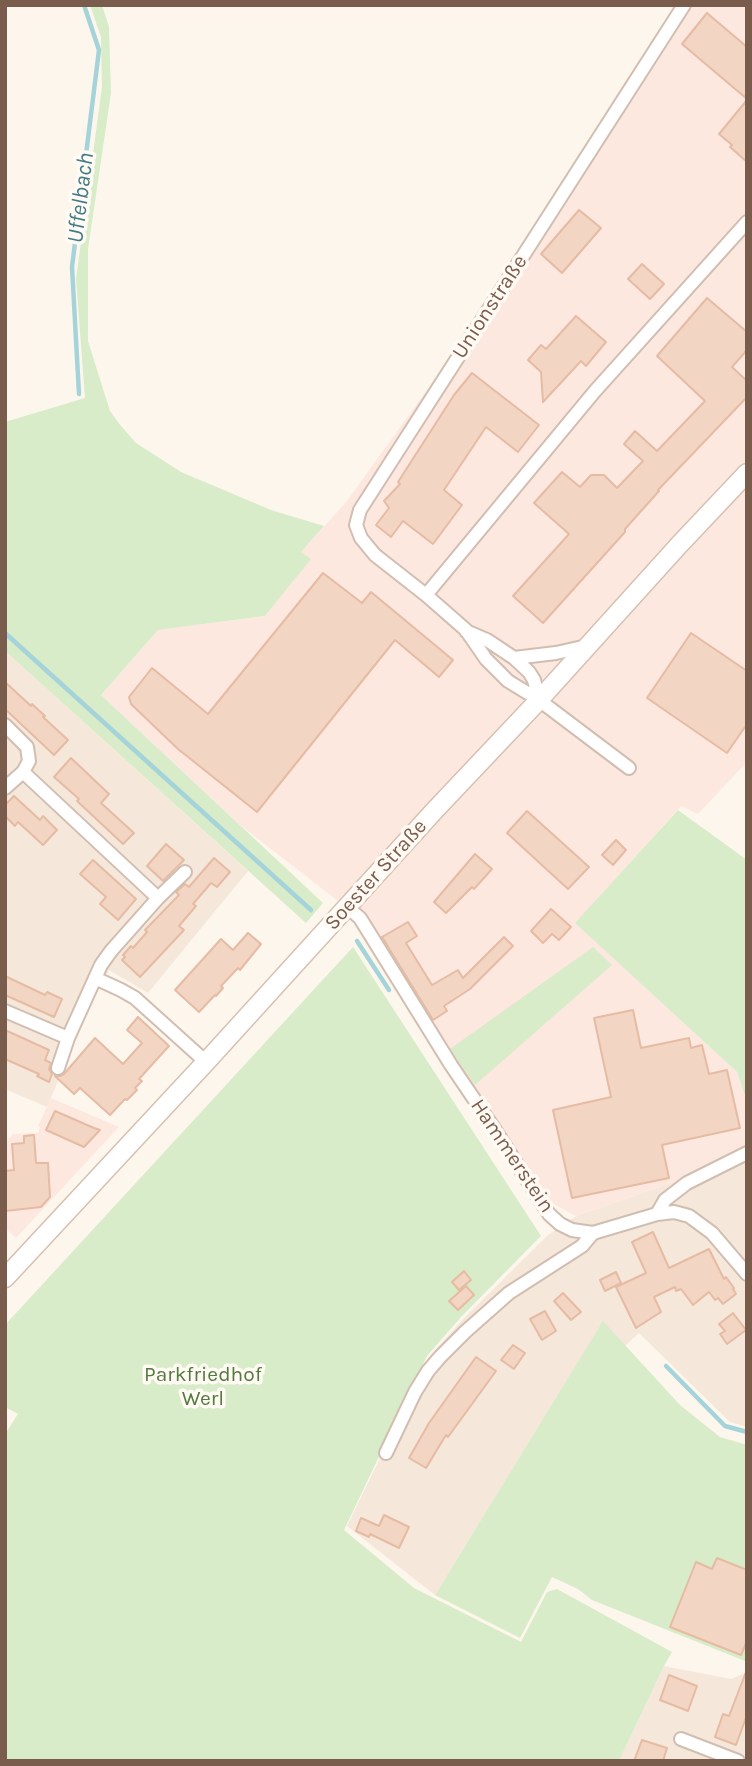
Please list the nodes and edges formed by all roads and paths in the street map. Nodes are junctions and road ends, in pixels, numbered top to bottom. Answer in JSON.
{"nodes":[{"id":1,"x":684,"y":5,"type":"edge"},
{"id":2,"x":747,"y":222,"type":"edge"},
{"id":3,"x":747,"y":473,"type":"edge"},
{"id":4,"x":426,"y":595,"type":"junction"},
{"id":5,"x":466,"y":631,"type":"junction"},
{"id":6,"x":588,"y":646,"type":"junction"},
{"id":7,"x":514,"y":658,"type":"junction"},
{"id":8,"x":539,"y":700,"type":"junction"},
{"id":9,"x":5,"y":725,"type":"edge"},
{"id":10,"x":629,"y":768,"type":"dead end"},
{"id":11,"x":23,"y":772,"type":"junction"},
{"id":12,"x":5,"y":788,"type":"edge"},
{"id":13,"x":185,"y":872,"type":"dead end"},
{"id":14,"x":158,"y":898,"type":"junction"},
{"id":15,"x":347,"y":907,"type":"junction"},
{"id":16,"x":95,"y":978,"type":"junction"},
{"id":17,"x":5,"y":1011,"type":"edge"},
{"id":18,"x":68,"y":1038,"type":"junction"},
{"id":19,"x":206,"y":1062,"type":"junction"},
{"id":20,"x":58,"y":1068,"type":"dead end"},
{"id":21,"x":747,"y":1153,"type":"edge"},
{"id":22,"x":657,"y":1214,"type":"junction"},
{"id":23,"x":593,"y":1233,"type":"junction"},
{"id":24,"x":747,"y":1274,"type":"edge"},
{"id":25,"x":5,"y":1278,"type":"edge"},
{"id":26,"x":386,"y":1453,"type":"dead end"},
{"id":27,"x":681,"y":1739,"type":"dead end"},
{"id":28,"x":738,"y":1761,"type":"edge"}],
"edges":[{"from":1,"to":4,"type":"street","name":"Unionstraße"},
{"from":2,"to":4,"type":"street"},
{"from":3,"to":6,"type":"main road","name":"Soester Straße"},
{"from":4,"to":5,"type":"street","name":"Unionstraße"},
{"from":5,"to":7,"type":"street","name":"Unionstraße"},
{"from":5,"to":8,"type":"street","name":"Unionstraße"},
{"from":6,"to":7,"type":"street"},
{"from":6,"to":8,"type":"main road","name":"Soester Straße"},
{"from":7,"to":8,"type":"street","name":"Unionstraße"},
{"from":8,"to":10,"type":"street"},
{"from":8,"to":15,"type":"main road","name":"Soester Straße"},
{"from":9,"to":11,"type":"street"},
{"from":11,"to":12,"type":"street"},
{"from":11,"to":14,"type":"street"},
{"from":13,"to":14,"type":"street"},
{"from":14,"to":16,"type":"street"},
{"from":15,"to":19,"type":"main road","name":"Soester Straße"},
{"from":15,"to":23,"type":"street","name":"Hammerstein"},
{"from":16,"to":18,"type":"street"},
{"from":16,"to":19,"type":"street"},
{"from":17,"to":18,"type":"street"},
{"from":18,"to":20,"type":"street"},
{"from":19,"to":25,"type":"main road","name":"Soester Straße"},
{"from":21,"to":22,"type":"street"},
{"from":22,"to":23,"type":"street"},
{"from":22,"to":24,"type":"street"},
{"from":23,"to":26,"type":"street"},
{"from":27,"to":28,"type":"street"}]}
